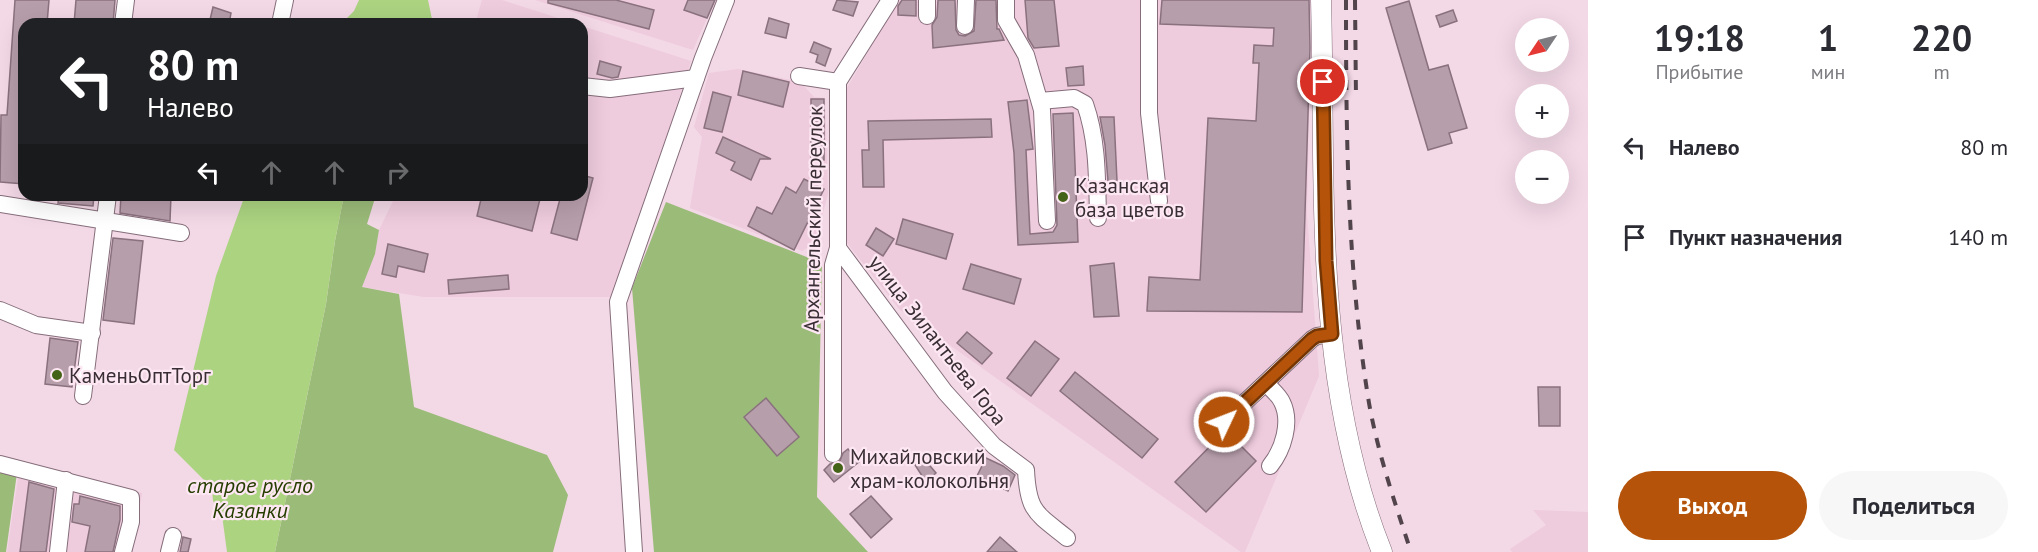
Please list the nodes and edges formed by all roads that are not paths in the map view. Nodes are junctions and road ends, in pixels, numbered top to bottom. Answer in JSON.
{"nodes":[{"id":1,"x":126,"y":0,"type":"edge"},
{"id":2,"x":285,"y":0,"type":"edge"},
{"id":3,"x":726,"y":0,"type":"edge"},
{"id":4,"x":890,"y":0,"type":"edge"},
{"id":5,"x":966,"y":0,"type":"edge"},
{"id":6,"x":1006,"y":0,"type":"edge"},
{"id":7,"x":1149,"y":0,"type":"edge"},
{"id":8,"x":1321,"y":0,"type":"edge"},
{"id":9,"x":124,"y":18,"type":"edge"},
{"id":10,"x":281,"y":18,"type":"edge"},
{"id":11,"x":965,"y":26,"type":"dead end"},
{"id":12,"x":799,"y":76,"type":"dead end"},
{"id":13,"x":696,"y":78,"type":"junction"},
{"id":14,"x":838,"y":82,"type":"junction"},
{"id":15,"x":588,"y":87,"type":"edge"},
{"id":16,"x":1040,"y":102,"type":"junction"},
{"id":17,"x":108,"y":201,"type":"edge"},
{"id":18,"x":1159,"y":201,"type":"dead end"},
{"id":19,"x":0,"y":204,"type":"edge"},
{"id":20,"x":1098,"y":218,"type":"dead end"},
{"id":21,"x":1047,"y":221,"type":"dead end"},
{"id":22,"x":106,"y":222,"type":"junction"},
{"id":23,"x":181,"y":233,"type":"dead end"},
{"id":24,"x":838,"y":248,"type":"junction"},
{"id":25,"x":0,"y":310,"type":"edge"},
{"id":26,"x":92,"y":333,"type":"junction"},
{"id":27,"x":1332,"y":334,"type":"junction"},
{"id":28,"x":1266,"y":383,"type":"junction"},
{"id":29,"x":83,"y":396,"type":"dead end"},
{"id":30,"x":1224,"y":422,"type":"dead end"},
{"id":31,"x":833,"y":454,"type":"dead end"},
{"id":32,"x":0,"y":464,"type":"edge"},
{"id":33,"x":1270,"y":466,"type":"dead end"},
{"id":34,"x":66,"y":480,"type":"junction"},
{"id":35,"x":1067,"y":538,"type":"dead end"},
{"id":36,"x":58,"y":552,"type":"edge"},
{"id":37,"x":123,"y":552,"type":"edge"},
{"id":38,"x":634,"y":552,"type":"edge"},
{"id":39,"x":1382,"y":552,"type":"edge"}],
"edges":[{"from":1,"to":9,"type":"street"},
{"from":2,"to":10,"type":"street"},
{"from":3,"to":13,"type":"street"},
{"from":4,"to":14,"type":"street","name":"Архангельский переулок"},
{"from":5,"to":11,"type":"street"},
{"from":6,"to":16,"type":"street"},
{"from":7,"to":18,"type":"street"},
{"from":8,"to":27,"type":"main road"},
{"from":12,"to":14,"type":"street"},
{"from":13,"to":15,"type":"street"},
{"from":13,"to":38,"type":"street"},
{"from":14,"to":24,"type":"street","name":"Архангельский переулок"},
{"from":16,"to":20,"type":"street"},
{"from":16,"to":21,"type":"street"},
{"from":17,"to":22,"type":"street"},
{"from":19,"to":22,"type":"street"},
{"from":22,"to":23,"type":"street"},
{"from":22,"to":26,"type":"street"},
{"from":24,"to":31,"type":"street","name":"Архангельский переулок"},
{"from":24,"to":35,"type":"street","name":"улица Зилантьева Гора"},
{"from":25,"to":26,"type":"street"},
{"from":26,"to":29,"type":"street"},
{"from":27,"to":28,"type":"street"},
{"from":27,"to":39,"type":"main road"},
{"from":28,"to":30,"type":"street"},
{"from":28,"to":33,"type":"street"},
{"from":32,"to":34,"type":"street"},
{"from":34,"to":36,"type":"street"},
{"from":34,"to":37,"type":"street"}]}
